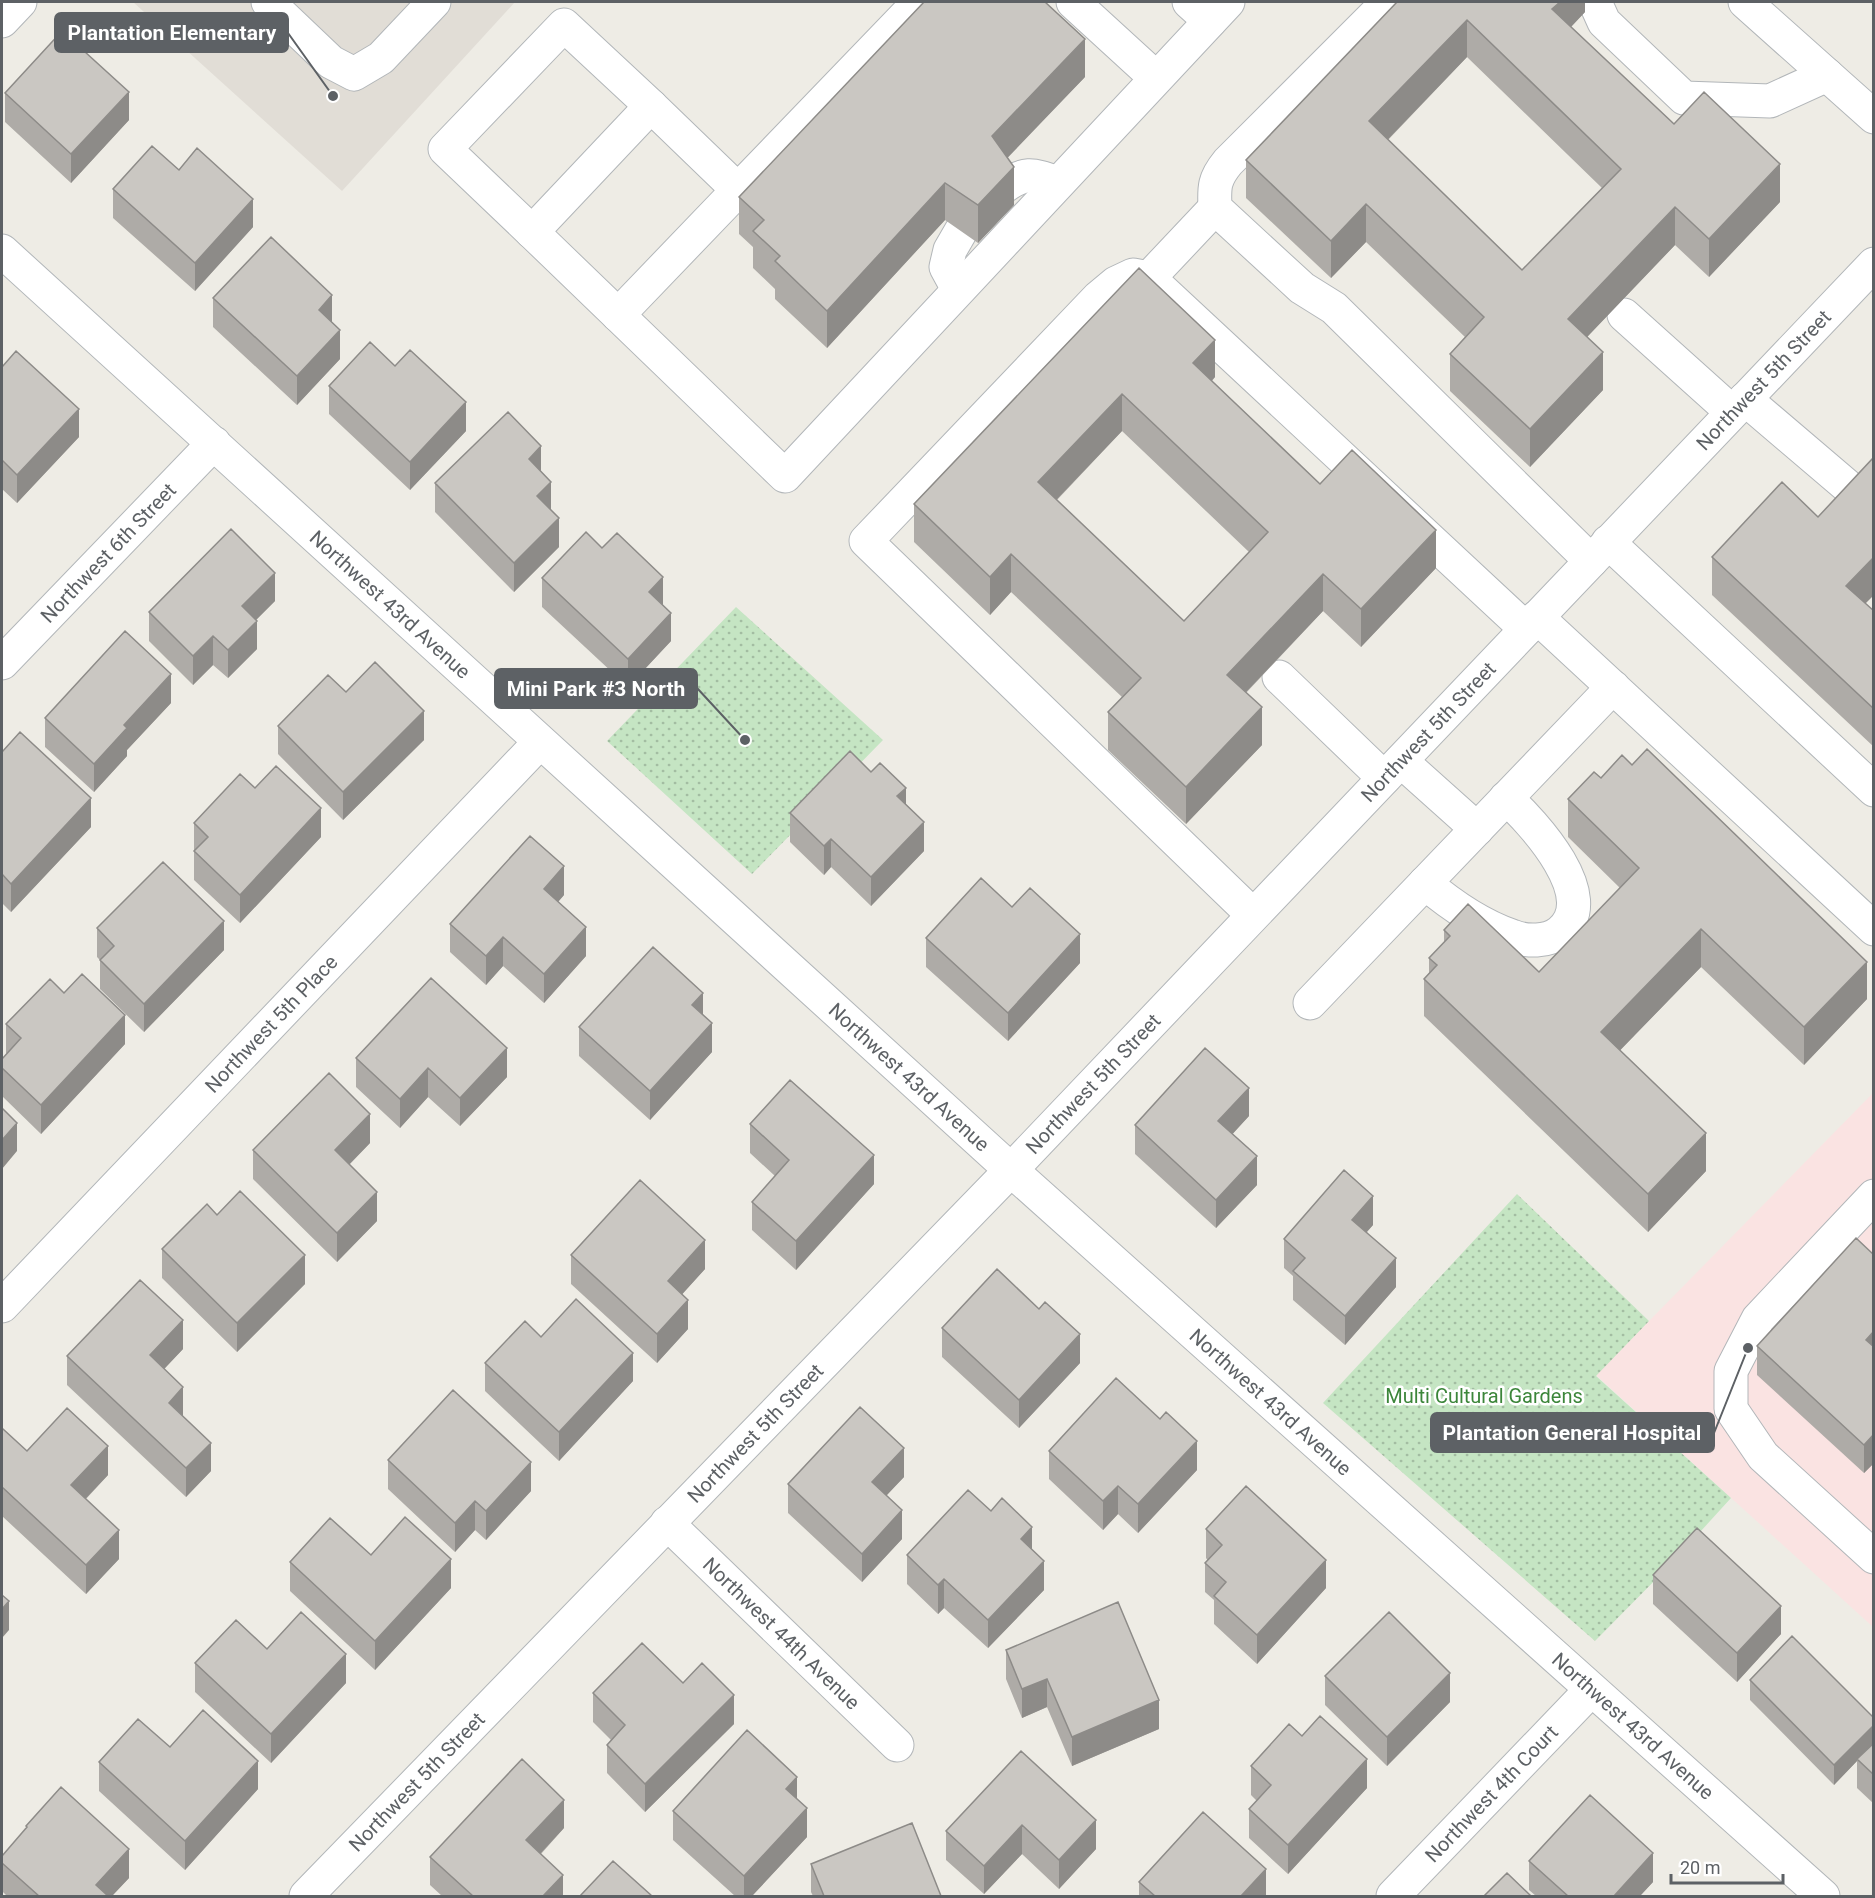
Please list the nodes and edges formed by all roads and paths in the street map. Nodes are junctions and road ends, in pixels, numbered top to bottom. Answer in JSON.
{"nodes":[{"id":1,"x":20,"y":2,"type":"edge"},
{"id":2,"x":268,"y":2,"type":"edge"},
{"id":3,"x":434,"y":2,"type":"edge"},
{"id":4,"x":919,"y":2,"type":"edge"},
{"id":5,"x":1073,"y":2,"type":"edge"},
{"id":6,"x":1388,"y":2,"type":"edge"},
{"id":7,"x":1595,"y":2,"type":"edge"},
{"id":8,"x":1745,"y":2,"type":"edge"},
{"id":9,"x":1209,"y":8,"type":"edge"},
{"id":10,"x":2,"y":21,"type":"edge"},
{"id":11,"x":1827,"y":75,"type":"junction"},
{"id":12,"x":1156,"y":78,"type":"junction"},
{"id":13,"x":651,"y":106,"type":"junction"},
{"id":14,"x":1874,"y":117,"type":"edge"},
{"id":15,"x":1058,"y":183,"type":"junction"},
{"id":16,"x":1002,"y":188,"type":"edge"},
{"id":17,"x":738,"y":190,"type":"junction"},
{"id":18,"x":1215,"y":208,"type":"junction"},
{"id":19,"x":961,"y":231,"type":"edge"},
{"id":20,"x":532,"y":232,"type":"junction"},
{"id":21,"x":2,"y":250,"type":"edge"},
{"id":22,"x":1874,"y":264,"type":"edge"},
{"id":23,"x":1149,"y":278,"type":"junction"},
{"id":24,"x":958,"y":289,"type":"junction"},
{"id":25,"x":618,"y":315,"type":"junction"},
{"id":26,"x":1624,"y":315,"type":"dead end"},
{"id":27,"x":1739,"y":405,"type":"junction"},
{"id":28,"x":214,"y":443,"type":"junction"},
{"id":29,"x":1846,"y":485,"type":"edge"},
{"id":30,"x":1599,"y":552,"type":"junction"},
{"id":31,"x":1532,"y":623,"type":"junction"},
{"id":32,"x":2,"y":663,"type":"edge"},
{"id":33,"x":1279,"y":677,"type":"dead end"},
{"id":34,"x":1613,"y":687,"type":"junction"},
{"id":35,"x":540,"y":742,"type":"junction"},
{"id":36,"x":1392,"y":769,"type":"junction"},
{"id":37,"x":1874,"y":790,"type":"edge"},
{"id":38,"x":1506,"y":798,"type":"junction"},
{"id":39,"x":1478,"y":829,"type":"junction"},
{"id":40,"x":1425,"y":883,"type":"junction"},
{"id":41,"x":1254,"y":915,"type":"junction"},
{"id":42,"x":1874,"y":929,"type":"edge"},
{"id":43,"x":1310,"y":1003,"type":"dead end"},
{"id":44,"x":1011,"y":1170,"type":"junction"},
{"id":45,"x":1874,"y":1196,"type":"edge"},
{"id":46,"x":2,"y":1306,"type":"edge"},
{"id":47,"x":667,"y":1522,"type":"junction"},
{"id":48,"x":1874,"y":1557,"type":"edge"},
{"id":49,"x":1591,"y":1690,"type":"junction"},
{"id":50,"x":897,"y":1745,"type":"dead end"},
{"id":51,"x":309,"y":1895,"type":"edge"},
{"id":52,"x":1393,"y":1896,"type":"edge"},
{"id":53,"x":1823,"y":1896,"type":"edge"}],
"edges":[{"from":1,"to":10,"type":"street"},
{"from":2,"to":3,"type":"street"},
{"from":4,"to":17,"type":"street"},
{"from":5,"to":12,"type":"street"},
{"from":6,"to":18,"type":"street"},
{"from":7,"to":11,"type":"street"},
{"from":8,"to":11,"type":"street"},
{"from":9,"to":12,"type":"street"},
{"from":11,"to":14,"type":"street"},
{"from":12,"to":15,"type":"street"},
{"from":13,"to":17,"type":"street"},
{"from":13,"to":20,"type":"street"},
{"from":13,"to":20,"type":"street"},
{"from":15,"to":16,"type":"street"},
{"from":15,"to":24,"type":"street"},
{"from":17,"to":25,"type":"street"},
{"from":18,"to":23,"type":"street"},
{"from":18,"to":30,"type":"street"},
{"from":19,"to":24,"type":"street"},
{"from":20,"to":25,"type":"street"},
{"from":21,"to":28,"type":"street","name":"Northwest 43rd Avenue"},
{"from":22,"to":27,"type":"street","name":"Northwest 5th Street"},
{"from":23,"to":31,"type":"street"},
{"from":23,"to":41,"type":"street"},
{"from":24,"to":25,"type":"street"},
{"from":26,"to":27,"type":"street"},
{"from":27,"to":29,"type":"street"},
{"from":27,"to":30,"type":"street","name":"Northwest 5th Street"},
{"from":28,"to":32,"type":"street","name":"Northwest 6th Street"},
{"from":28,"to":35,"type":"street","name":"Northwest 43rd Avenue"},
{"from":30,"to":31,"type":"street","name":"Northwest 5th Street"},
{"from":30,"to":37,"type":"street"},
{"from":31,"to":34,"type":"street"},
{"from":31,"to":36,"type":"street","name":"Northwest 5th Street"},
{"from":33,"to":36,"type":"street"},
{"from":34,"to":38,"type":"street"},
{"from":34,"to":42,"type":"street"},
{"from":35,"to":44,"type":"street","name":"Northwest 43rd Avenue"},
{"from":35,"to":46,"type":"street","name":"Northwest 5th Place"},
{"from":36,"to":39,"type":"street"},
{"from":36,"to":41,"type":"street","name":"Northwest 5th Street"},
{"from":38,"to":39,"type":"street"},
{"from":38,"to":40,"type":"street"},
{"from":39,"to":40,"type":"street"},
{"from":40,"to":43,"type":"street"},
{"from":41,"to":44,"type":"street","name":"Northwest 5th Street"},
{"from":44,"to":47,"type":"street","name":"Northwest 5th Street"},
{"from":44,"to":49,"type":"street","name":"Northwest 43rd Avenue"},
{"from":45,"to":48,"type":"street"},
{"from":47,"to":50,"type":"street","name":"Northwest 44th Avenue"},
{"from":47,"to":51,"type":"street","name":"Northwest 5th Street"},
{"from":49,"to":52,"type":"street","name":"Northwest 4th Court"},
{"from":49,"to":53,"type":"street","name":"Northwest 43rd Avenue"}]}
